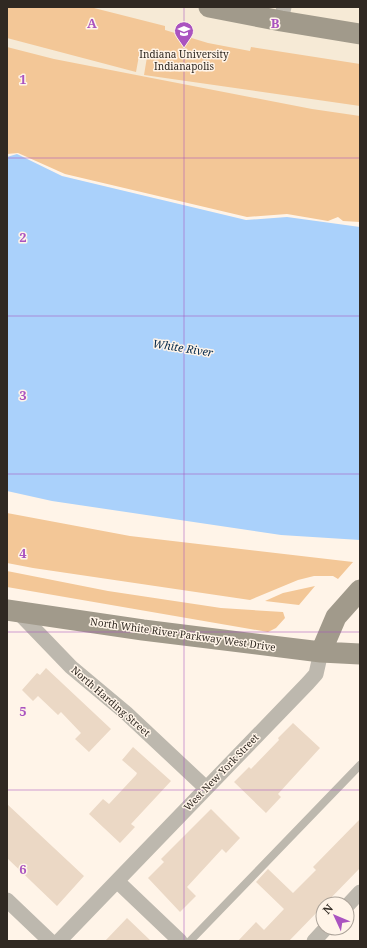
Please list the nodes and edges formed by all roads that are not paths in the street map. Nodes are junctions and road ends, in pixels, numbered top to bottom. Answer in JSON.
{"nodes":[{"id":1,"x":209,"y":7,"type":"edge"},
{"id":2,"x":282,"y":14,"type":"edge"},
{"id":3,"x":360,"y":34,"type":"edge"},
{"id":4,"x":356,"y":595,"type":"edge"},
{"id":5,"x":13,"y":612,"type":"edge"},
{"id":6,"x":320,"y":652,"type":"junction"},
{"id":7,"x":360,"y":654,"type":"edge"},
{"id":8,"x":360,"y":764,"type":"edge"},
{"id":9,"x":206,"y":788,"type":"junction"},
{"id":10,"x":117,"y":881,"type":"junction"},
{"id":11,"x":7,"y":900,"type":"edge"},
{"id":12,"x":50,"y":941,"type":"edge"},
{"id":13,"x":59,"y":941,"type":"edge"},
{"id":14,"x":180,"y":941,"type":"edge"},
{"id":15,"x":190,"y":941,"type":"edge"}],
"edges":[{"from":1,"to":2,"type":"main road"},
{"from":2,"to":3,"type":"main road"},
{"from":4,"to":6,"type":"main road","name":"West New York Street"},
{"from":5,"to":6,"type":"main road","name":"North White River Parkway West Drive"},
{"from":5,"to":9,"type":"street","name":"North Harding Street"},
{"from":6,"to":7,"type":"main road","name":"North White River Parkway West Drive"},
{"from":6,"to":9,"type":"street","name":"West New York Street"},
{"from":8,"to":15,"type":"lane"},
{"from":9,"to":10,"type":"street","name":"West New York Street"},
{"from":10,"to":13,"type":"street","name":"West New York Street"},
{"from":10,"to":14,"type":"street"},
{"from":11,"to":12,"type":"street"}]}
